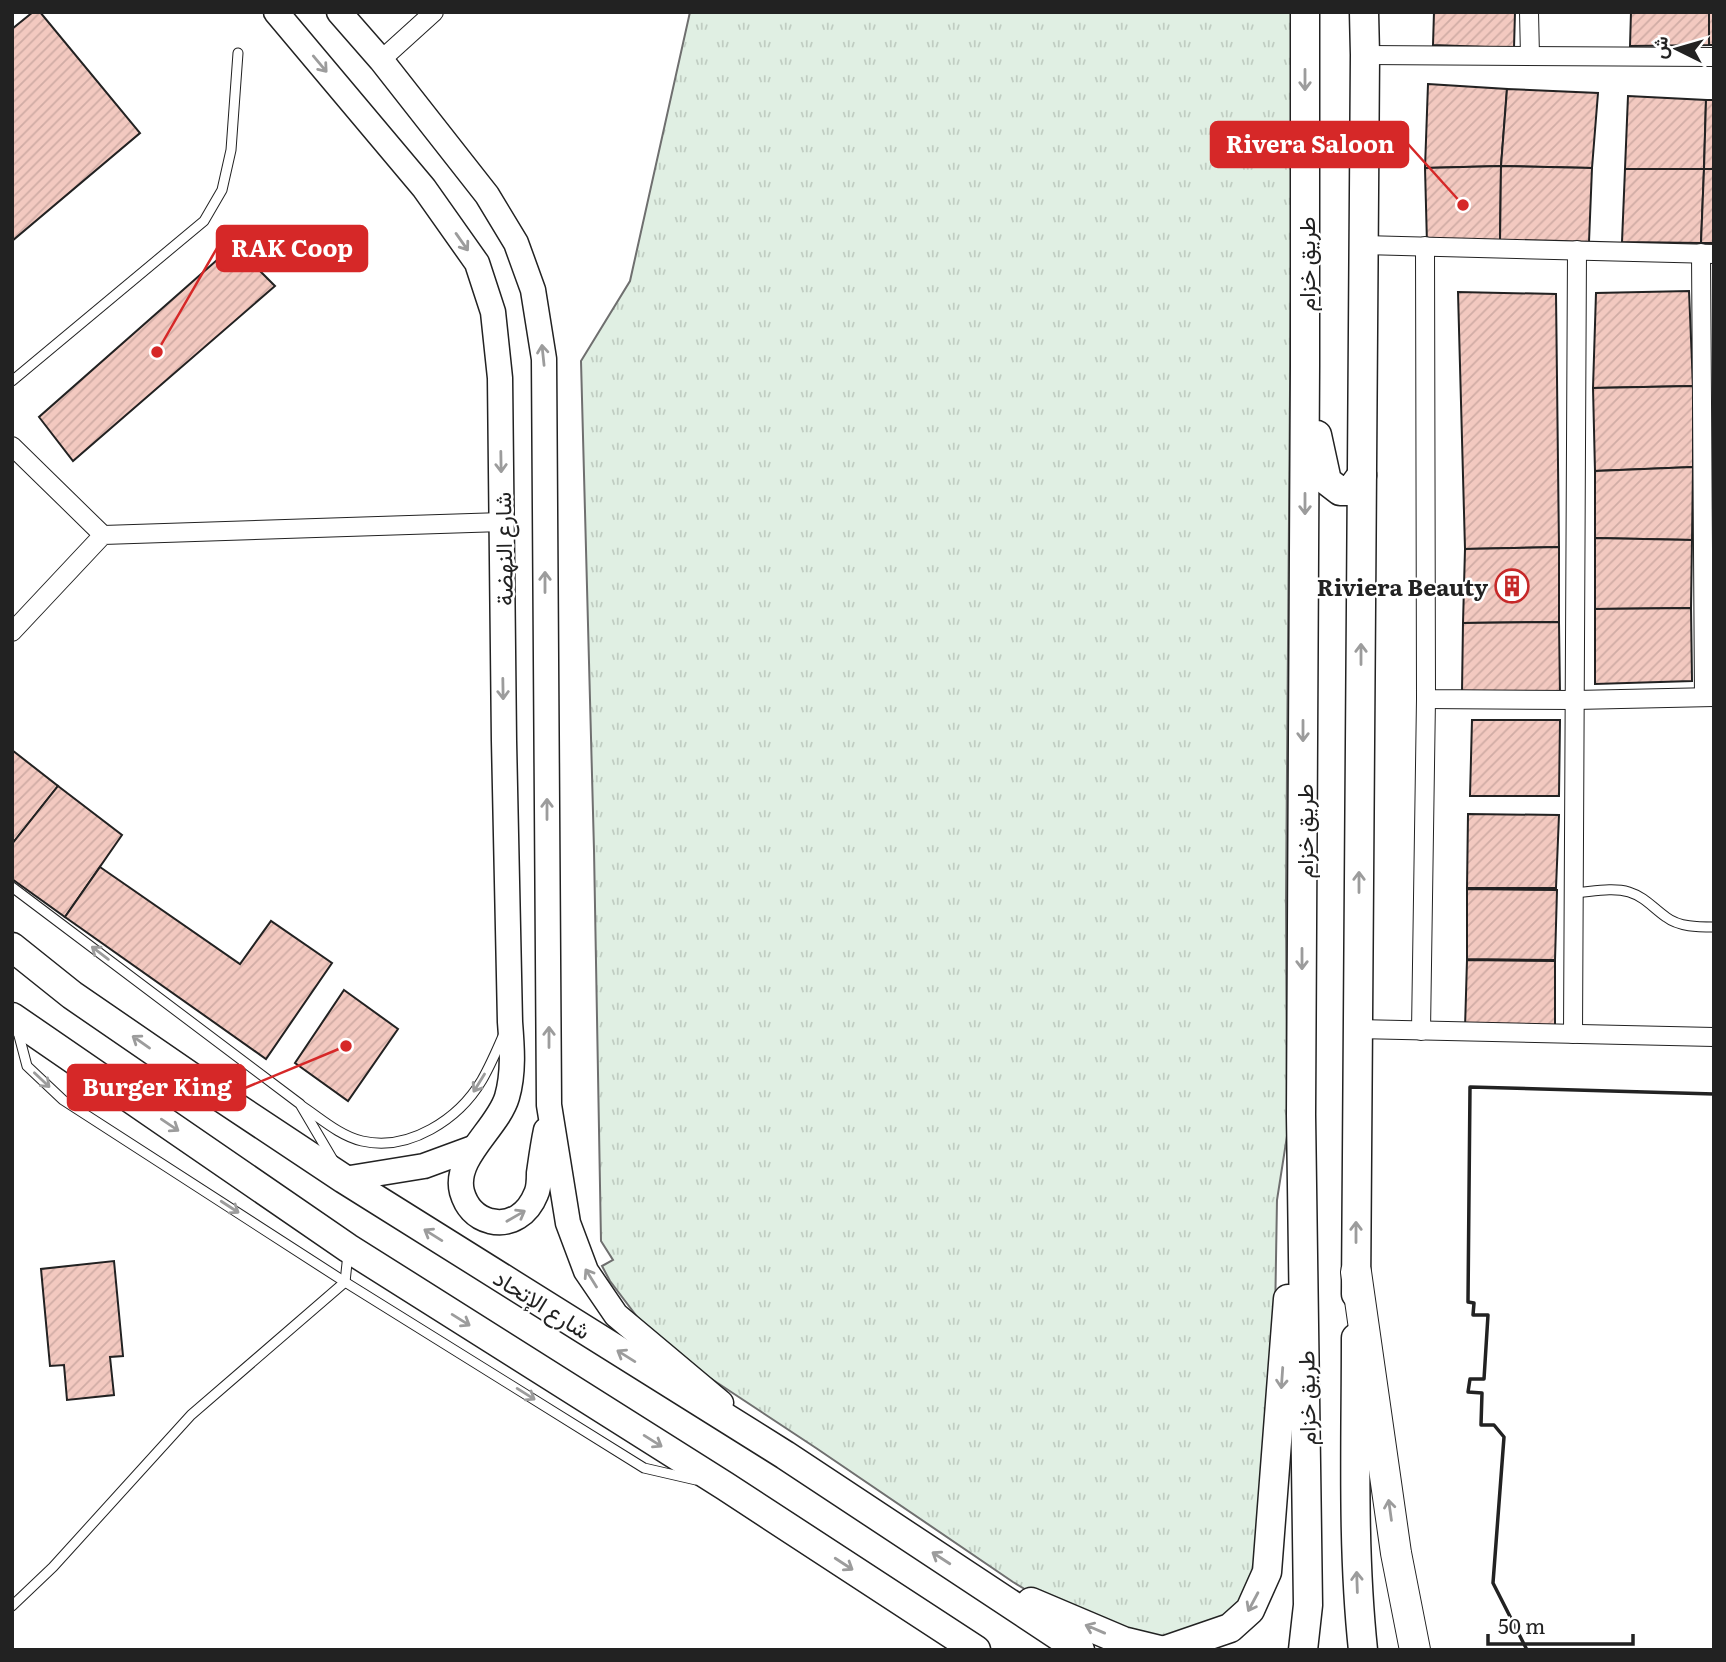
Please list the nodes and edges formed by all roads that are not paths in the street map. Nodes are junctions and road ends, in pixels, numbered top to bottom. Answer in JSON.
{"nodes":[{"id":1,"x":276,"y":12,"type":"edge"},
{"id":2,"x":339,"y":12,"type":"edge"},
{"id":3,"x":434,"y":12,"type":"edge"},
{"id":4,"x":1305,"y":12,"type":"edge"},
{"id":5,"x":1364,"y":12,"type":"edge"},
{"id":6,"x":1530,"y":12,"type":"edge"},
{"id":7,"x":238,"y":53,"type":"dead end"},
{"id":8,"x":1365,"y":55,"type":"junction"},
{"id":9,"x":1530,"y":56,"type":"junction"},
{"id":10,"x":1714,"y":57,"type":"edge"},
{"id":11,"x":381,"y":60,"type":"junction"},
{"id":12,"x":1363,"y":245,"type":"junction"},
{"id":13,"x":1425,"y":246,"type":"junction"},
{"id":14,"x":1577,"y":250,"type":"junction"},
{"id":15,"x":1707,"y":254,"type":"edge"},
{"id":16,"x":1305,"y":366,"type":"junction"},
{"id":17,"x":12,"y":381,"type":"edge"},
{"id":18,"x":12,"y":446,"type":"edge"},
{"id":19,"x":1362,"y":475,"type":"junction"},
{"id":20,"x":502,"y":522,"type":"junction"},
{"id":21,"x":103,"y":535,"type":"junction"},
{"id":22,"x":12,"y":632,"type":"edge"},
{"id":23,"x":1709,"y":697,"type":"edge"},
{"id":24,"x":1426,"y":699,"type":"junction"},
{"id":25,"x":1575,"y":700,"type":"junction"},
{"id":26,"x":12,"y":887,"type":"edge"},
{"id":27,"x":1574,"y":893,"type":"junction"},
{"id":28,"x":1714,"y":927,"type":"edge"},
{"id":29,"x":12,"y":947,"type":"edge"},
{"id":30,"x":14,"y":1019,"type":"edge"},
{"id":31,"x":510,"y":1022,"type":"junction"},
{"id":32,"x":1357,"y":1030,"type":"junction"},
{"id":33,"x":1420,"y":1031,"type":"junction"},
{"id":34,"x":1573,"y":1034,"type":"junction"},
{"id":35,"x":1714,"y":1037,"type":"edge"},
{"id":36,"x":300,"y":1104,"type":"junction"},
{"id":37,"x":549,"y":1105,"type":"junction"},
{"id":38,"x":1301,"y":1115,"type":"junction"},
{"id":39,"x":472,"y":1148,"type":"junction"},
{"id":40,"x":344,"y":1179,"type":"junction"},
{"id":41,"x":348,"y":1248,"type":"junction"},
{"id":42,"x":1356,"y":1272,"type":"junction"},
{"id":43,"x":345,"y":1282,"type":"junction"},
{"id":44,"x":785,"y":1455,"type":"junction"},
{"id":45,"x":725,"y":1486,"type":"junction"},
{"id":46,"x":968,"y":1576,"type":"junction"},
{"id":47,"x":12,"y":1606,"type":"edge"},
{"id":48,"x":976,"y":1650,"type":"edge"},
{"id":49,"x":1080,"y":1650,"type":"edge"},
{"id":50,"x":1160,"y":1650,"type":"edge"},
{"id":51,"x":1166,"y":1650,"type":"edge"},
{"id":52,"x":1303,"y":1650,"type":"edge"},
{"id":53,"x":1363,"y":1650,"type":"edge"},
{"id":54,"x":1415,"y":1650,"type":"edge"}],
"edges":[{"from":1,"to":20,"type":"main road","name":"شارع النهضة","one_way":true},
{"from":2,"to":11,"type":"main road","name":"شارع النهضة"},
{"from":3,"to":11,"type":"street"},
{"from":4,"to":16,"type":"main road","name":"طريق خزام","one_way":true},
{"from":5,"to":8,"type":"main road"},
{"from":6,"to":9,"type":"street"},
{"from":7,"to":17,"type":"lane"},
{"from":8,"to":9,"type":"street"},
{"from":8,"to":12,"type":"main road"},
{"from":9,"to":10,"type":"street"},
{"from":37,"to":11,"type":"main road","name":"شارع النهضة","one_way":true},
{"from":12,"to":13,"type":"street"},
{"from":12,"to":19,"type":"main road"},
{"from":13,"to":14,"type":"street"},
{"from":13,"to":24,"type":"street"},
{"from":14,"to":15,"type":"street"},
{"from":14,"to":25,"type":"street"},
{"from":15,"to":23,"type":"street"},
{"from":16,"to":19,"type":"main road"},
{"from":16,"to":38,"type":"main road","name":"طريق خزام","one_way":true},
{"from":18,"to":21,"type":"street"},
{"from":32,"to":19,"type":"main road","one_way":true},
{"from":20,"to":21,"type":"street"},
{"from":20,"to":31,"type":"main road","name":"شارع النهضة","one_way":true},
{"from":21,"to":22,"type":"street"},
{"from":23,"to":25,"type":"street"},
{"from":24,"to":25,"type":"street"},
{"from":24,"to":33,"type":"street"},
{"from":25,"to":27,"type":"street"},
{"from":36,"to":26,"type":"lane","one_way":true},
{"from":27,"to":28,"type":"lane"},
{"from":27,"to":34,"type":"street"},
{"from":40,"to":29,"type":"main road","name":"شارع الإتحاد","one_way":true},
{"from":30,"to":41,"type":"main road","one_way":true},
{"from":30,"to":43,"type":"lane","one_way":true},
{"from":31,"to":36,"type":"lane","one_way":true},
{"from":31,"to":39,"type":"main road","name":"شارع النهضة"},
{"from":32,"to":33,"type":"street"},
{"from":42,"to":32,"type":"main road","one_way":true},
{"from":33,"to":34,"type":"street"},
{"from":34,"to":35,"type":"street"},
{"from":36,"to":40,"type":"lane"},
{"from":39,"to":37,"type":"main road","one_way":true},
{"from":44,"to":37,"type":"main road","one_way":true},
{"from":38,"to":51,"type":"main road","one_way":true},
{"from":38,"to":52,"type":"main road","name":"طريق خزام"},
{"from":39,"to":40,"type":"main road"},
{"from":44,"to":40,"type":"main road","name":"شارع الإتحاد","one_way":true},
{"from":41,"to":43,"type":"lane"},
{"from":41,"to":45,"type":"main road","one_way":true},
{"from":53,"to":42,"type":"main road","one_way":true},
{"from":54,"to":42,"type":"highway","one_way":true},
{"from":43,"to":45,"type":"lane","one_way":true},
{"from":43,"to":47,"type":"lane"},
{"from":46,"to":44,"type":"main road","name":"شارع الإتحاد","one_way":true},
{"from":45,"to":48,"type":"main road","one_way":true},
{"from":46,"to":49,"type":"main road","name":"شارع الإتحاد"},
{"from":50,"to":46,"type":"main road","one_way":true}]}
